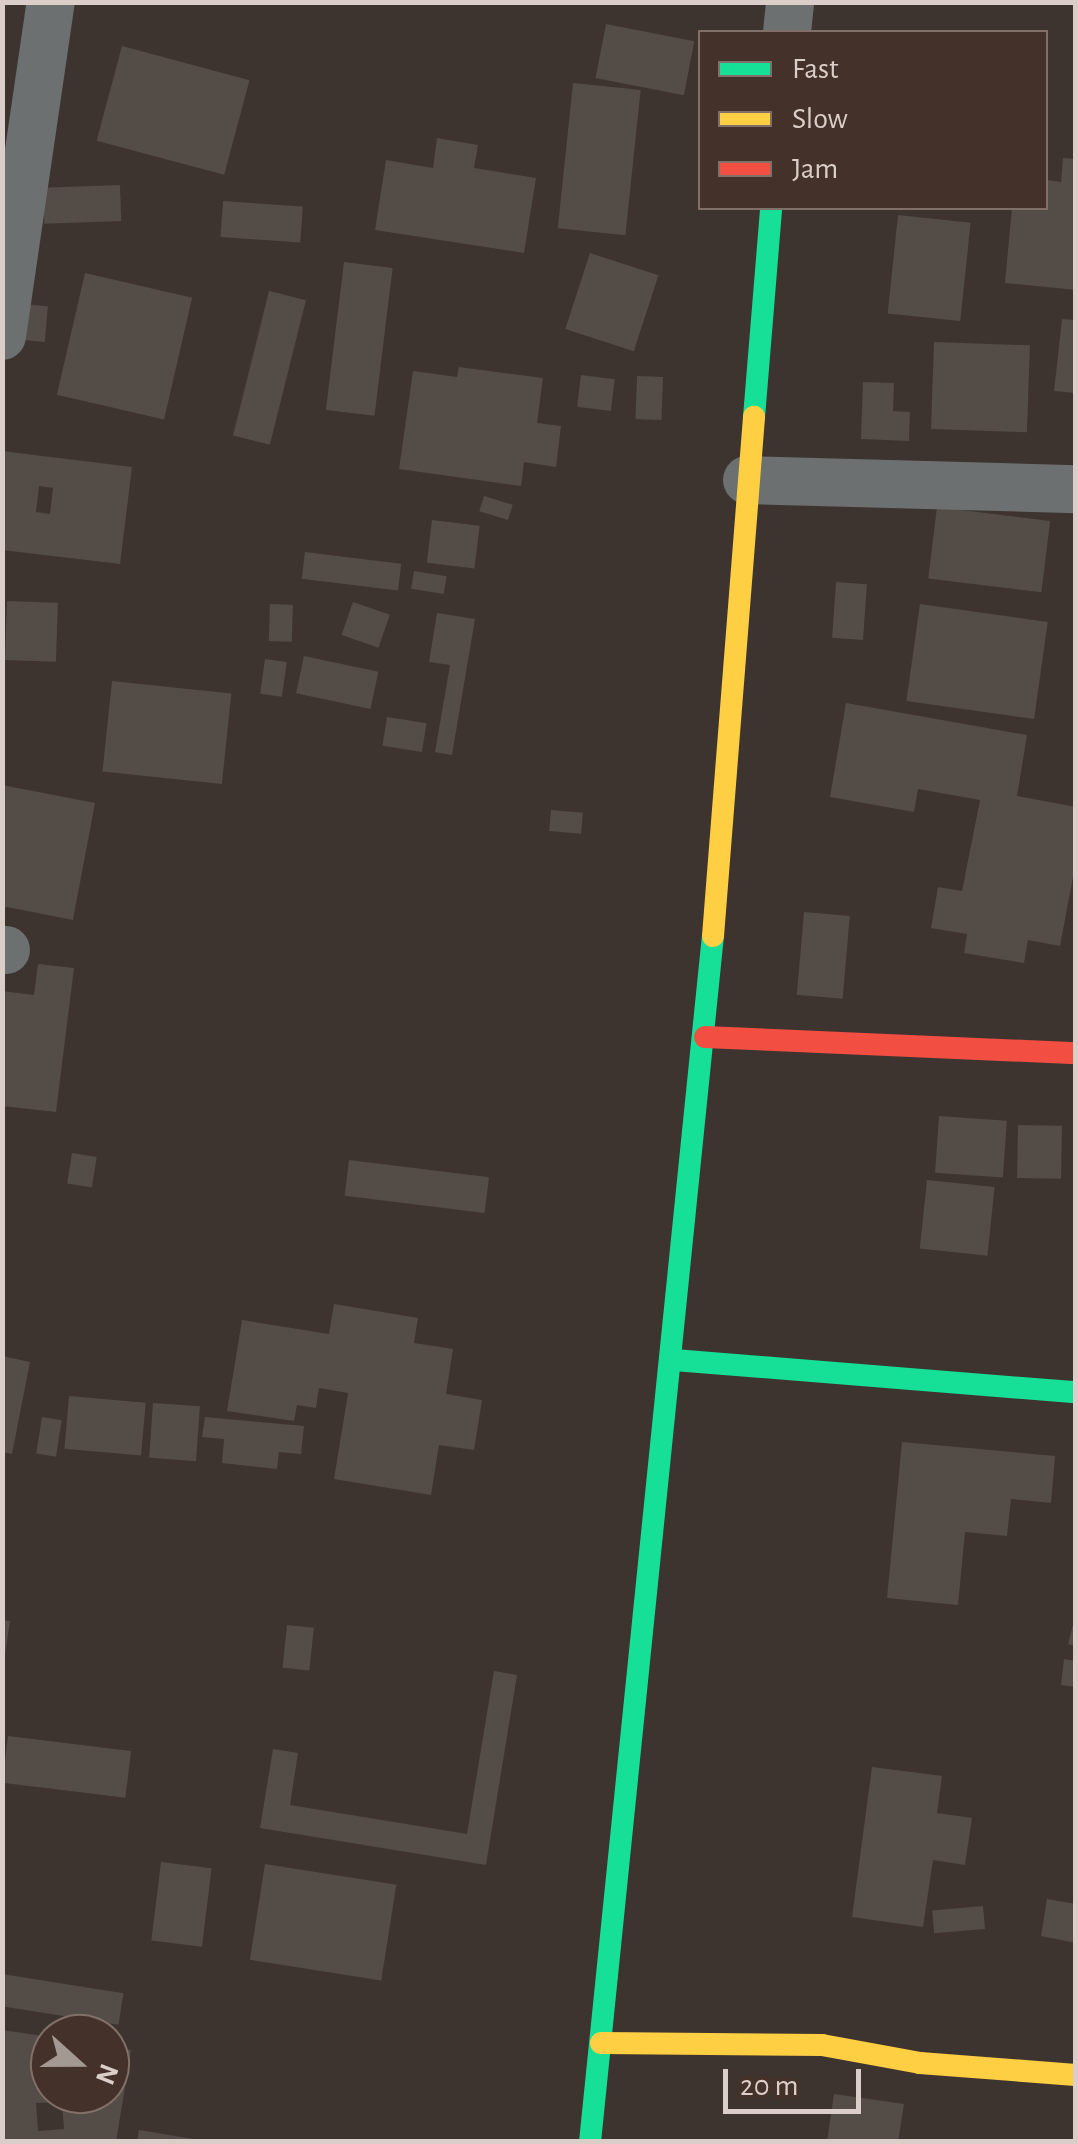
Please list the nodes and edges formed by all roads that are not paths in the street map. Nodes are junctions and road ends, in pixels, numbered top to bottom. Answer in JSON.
{"nodes":[{"id":1,"x":52,"y":2,"type":"edge"},
{"id":2,"x":790,"y":2,"type":"edge"},
{"id":3,"x":787,"y":30,"type":"edge"},
{"id":4,"x":771,"y":210,"type":"edge"},
{"id":5,"x":2,"y":336,"type":"edge"},
{"id":6,"x":746,"y":480,"type":"junction"},
{"id":7,"x":1076,"y":488,"type":"edge"},
{"id":8,"x":705,"y":1038,"type":"junction"},
{"id":9,"x":1076,"y":1053,"type":"edge"},
{"id":10,"x":674,"y":1360,"type":"junction"},
{"id":11,"x":1076,"y":1392,"type":"edge"},
{"id":12,"x":602,"y":2042,"type":"junction"},
{"id":13,"x":1076,"y":2075,"type":"edge"},
{"id":14,"x":590,"y":2142,"type":"edge"}],
"edges":[{"from":1,"to":5,"type":"street"},
{"from":2,"to":3,"type":"street"},
{"from":4,"to":6,"type":"street"},
{"from":6,"to":7,"type":"street"},
{"from":6,"to":8,"type":"street"},
{"from":8,"to":9,"type":"street"},
{"from":8,"to":10,"type":"street"},
{"from":10,"to":11,"type":"street"},
{"from":10,"to":12,"type":"street"},
{"from":12,"to":13,"type":"street"},
{"from":12,"to":14,"type":"street"}]}
